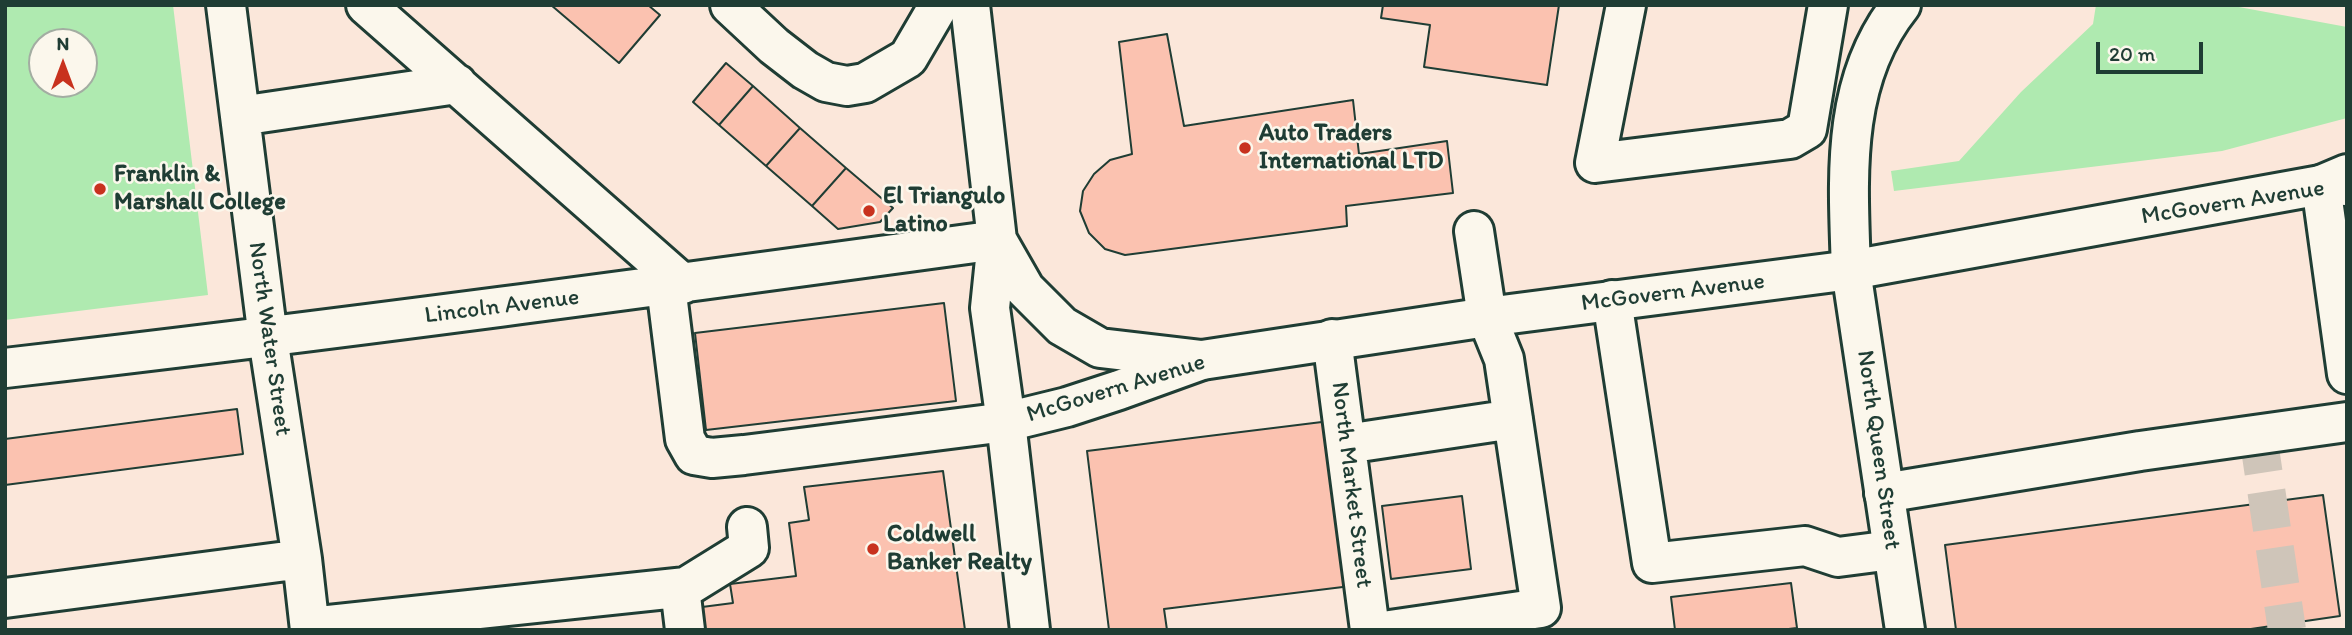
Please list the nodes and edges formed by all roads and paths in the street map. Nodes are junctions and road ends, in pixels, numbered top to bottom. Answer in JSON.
{"nodes":[{"id":1,"x":226,"y":5,"type":"edge"},
{"id":2,"x":366,"y":5,"type":"edge"},
{"id":3,"x":730,"y":5,"type":"edge"},
{"id":4,"x":939,"y":5,"type":"edge"},
{"id":5,"x":970,"y":5,"type":"edge"},
{"id":6,"x":1626,"y":5,"type":"edge"},
{"id":7,"x":1828,"y":5,"type":"edge"},
{"id":8,"x":1901,"y":5,"type":"edge"},
{"id":9,"x":457,"y":84,"type":"junction"},
{"id":10,"x":240,"y":116,"type":"junction"},
{"id":11,"x":2338,"y":182,"type":"edge"},
{"id":12,"x":1474,"y":231,"type":"dead end"},
{"id":13,"x":998,"y":240,"type":"junction"},
{"id":14,"x":1852,"y":270,"type":"junction"},
{"id":15,"x":675,"y":285,"type":"junction"},
{"id":16,"x":1612,"y":300,"type":"junction"},
{"id":17,"x":1487,"y":317,"type":"junction"},
{"id":18,"x":268,"y":338,"type":"junction"},
{"id":19,"x":1332,"y":340,"type":"junction"},
{"id":20,"x":1202,"y":360,"type":"junction"},
{"id":21,"x":5,"y":368,"type":"edge"},
{"id":22,"x":2347,"y":374,"type":"edge"},
{"id":23,"x":1513,"y":419,"type":"junction"},
{"id":24,"x":1006,"y":422,"type":"junction"},
{"id":25,"x":2347,"y":422,"type":"edge"},
{"id":26,"x":1346,"y":444,"type":"junction"},
{"id":27,"x":1884,"y":493,"type":"junction"},
{"id":28,"x":747,"y":527,"type":"dead end"},
{"id":29,"x":1892,"y":550,"type":"junction"},
{"id":30,"x":302,"y":559,"type":"junction"},
{"id":31,"x":681,"y":588,"type":"junction"},
{"id":32,"x":5,"y":598,"type":"edge"},
{"id":33,"x":310,"y":629,"type":"edge"},
{"id":34,"x":685,"y":630,"type":"edge"},
{"id":35,"x":1030,"y":630,"type":"edge"},
{"id":36,"x":1370,"y":630,"type":"edge"},
{"id":37,"x":1390,"y":630,"type":"edge"},
{"id":38,"x":1905,"y":630,"type":"edge"}],
"edges":[{"from":1,"to":10,"type":"main road","name":"North Water Street"},
{"from":2,"to":9,"type":"main road"},
{"from":3,"to":4,"type":"main road"},
{"from":5,"to":13,"type":"main road"},
{"from":6,"to":7,"type":"main road"},
{"from":8,"to":14,"type":"main road","name":"North Queen Street"},
{"from":9,"to":10,"type":"main road"},
{"from":9,"to":15,"type":"main road"},
{"from":10,"to":18,"type":"main road","name":"North Water Street"},
{"from":11,"to":14,"type":"main road","name":"McGovern Avenue"},
{"from":11,"to":22,"type":"main road"},
{"from":12,"to":17,"type":"main road"},
{"from":13,"to":15,"type":"main road","name":"Lincoln Avenue"},
{"from":13,"to":20,"type":"main road"},
{"from":13,"to":24,"type":"main road"},
{"from":14,"to":16,"type":"main road","name":"McGovern Avenue"},
{"from":14,"to":27,"type":"main road","name":"North Queen Street"},
{"from":15,"to":18,"type":"main road","name":"Lincoln Avenue"},
{"from":15,"to":24,"type":"main road","name":"McGovern Avenue"},
{"from":16,"to":17,"type":"main road","name":"McGovern Avenue"},
{"from":16,"to":29,"type":"main road"},
{"from":17,"to":19,"type":"main road","name":"McGovern Avenue"},
{"from":17,"to":23,"type":"main road"},
{"from":18,"to":21,"type":"main road","name":"Lincoln Avenue"},
{"from":18,"to":30,"type":"main road","name":"North Water Street"},
{"from":19,"to":20,"type":"main road","name":"McGovern Avenue"},
{"from":19,"to":26,"type":"main road","name":"North Market Street"},
{"from":20,"to":24,"type":"main road","name":"McGovern Avenue"},
{"from":23,"to":26,"type":"main road"},
{"from":23,"to":37,"type":"main road"},
{"from":24,"to":35,"type":"main road"},
{"from":25,"to":27,"type":"main road"},
{"from":26,"to":36,"type":"main road","name":"North Market Street"},
{"from":27,"to":29,"type":"main road","name":"North Queen Street"},
{"from":28,"to":31,"type":"main road"},
{"from":29,"to":38,"type":"main road","name":"North Queen Street"},
{"from":30,"to":32,"type":"main road"},
{"from":30,"to":33,"type":"main road","name":"North Water Street"},
{"from":31,"to":33,"type":"main road"},
{"from":31,"to":34,"type":"main road"}]}
